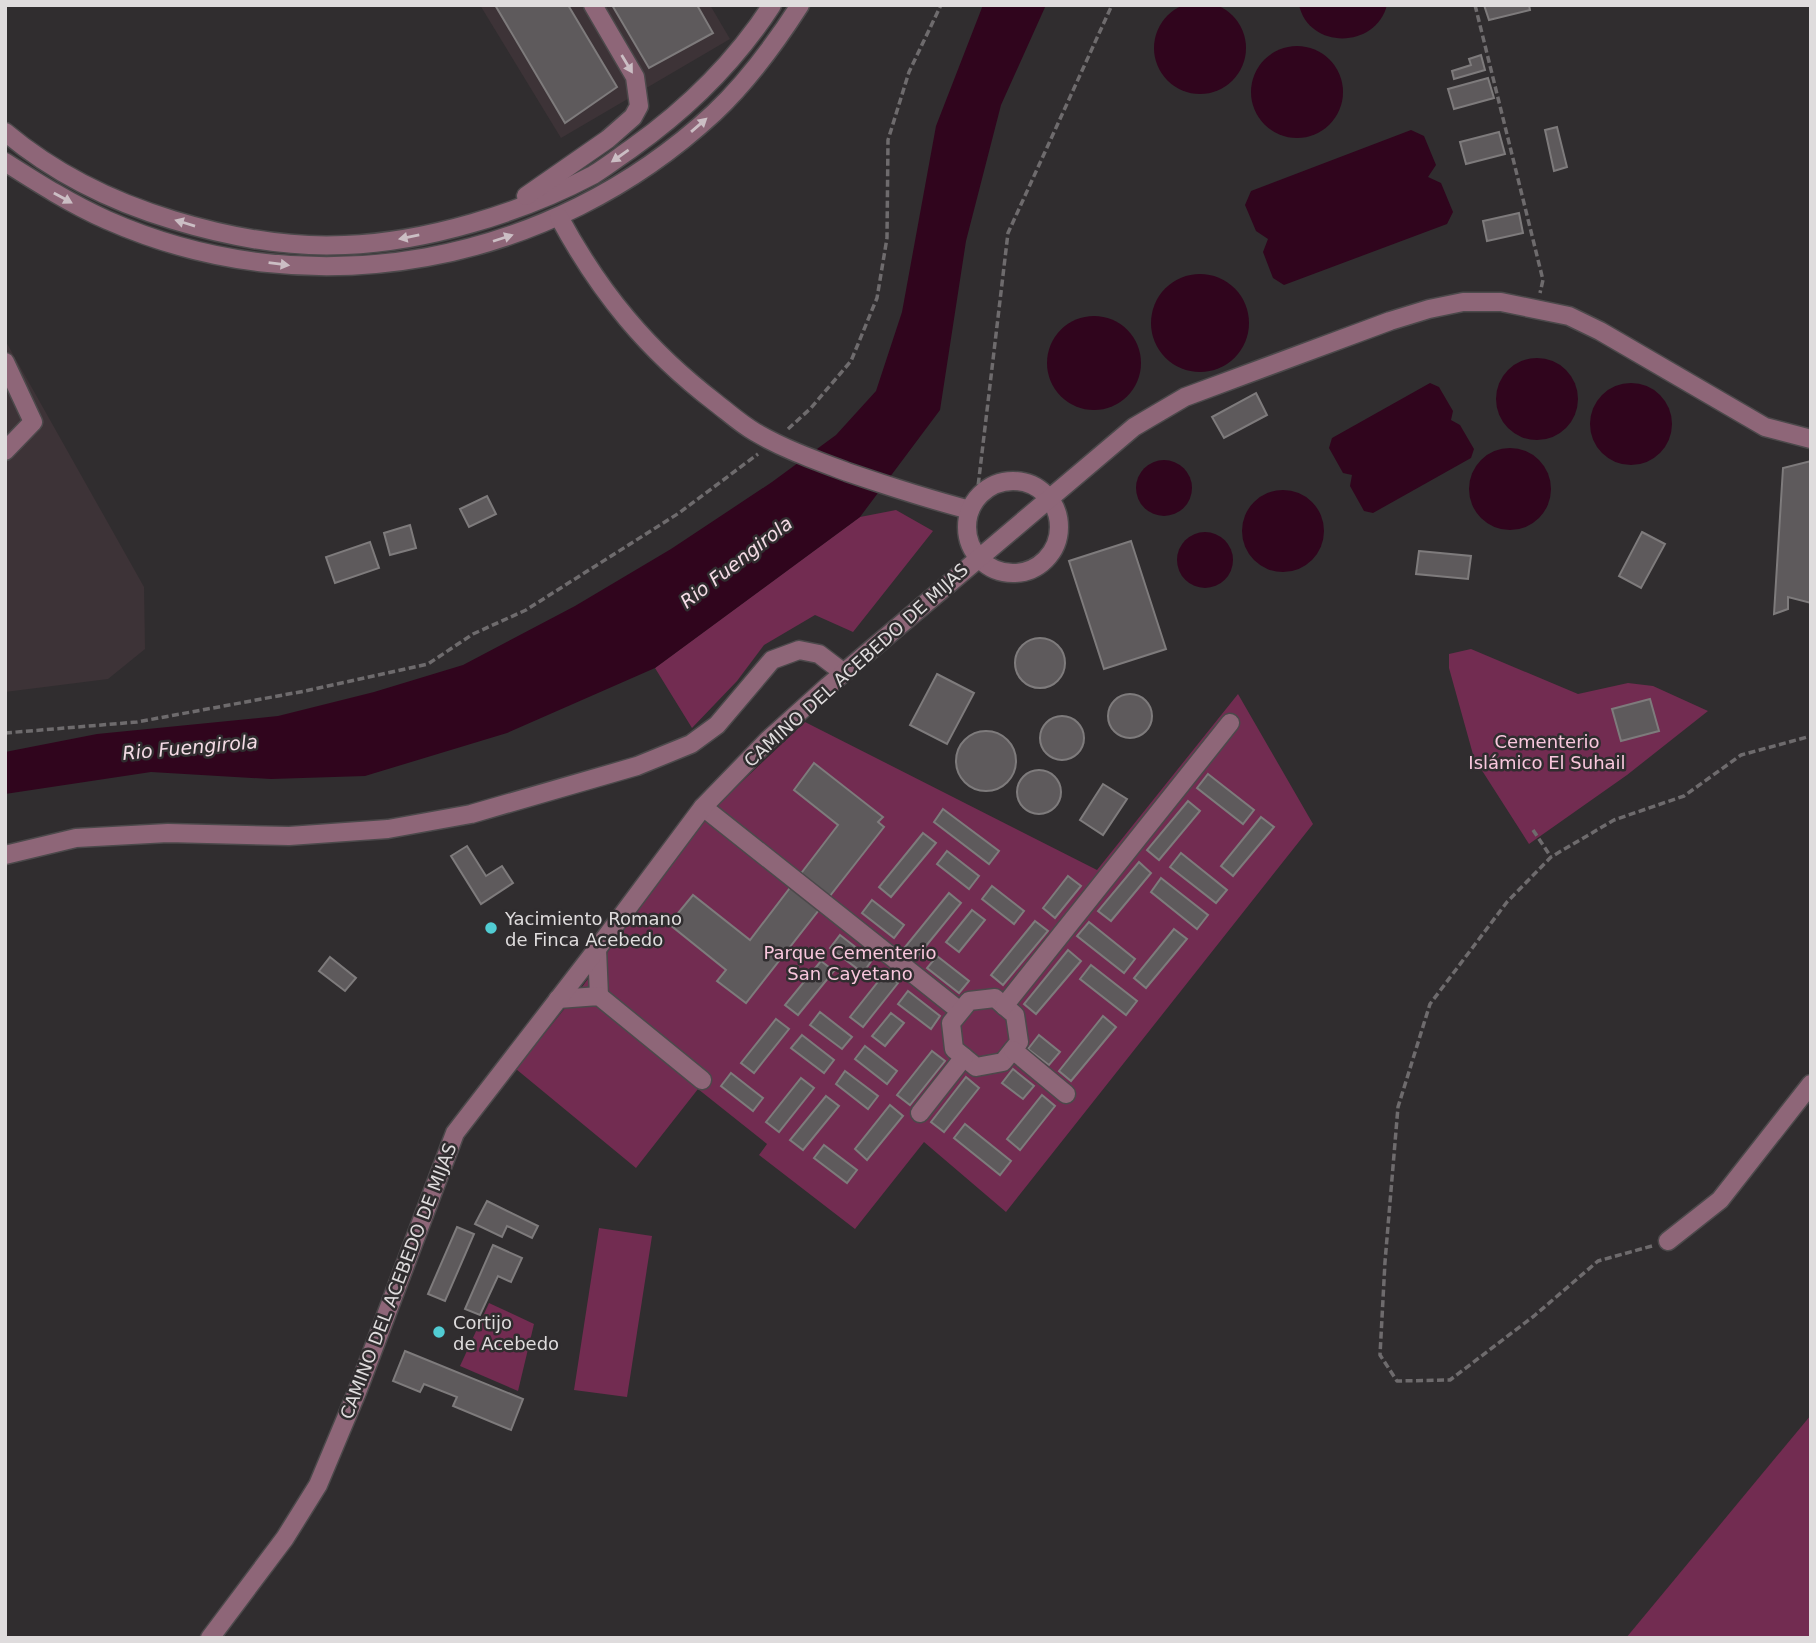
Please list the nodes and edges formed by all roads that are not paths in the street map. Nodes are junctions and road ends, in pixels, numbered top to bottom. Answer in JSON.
{"nodes":[{"id":1,"x":593,"y":5,"type":"edge"},
{"id":2,"x":772,"y":5,"type":"edge"},
{"id":3,"x":800,"y":5,"type":"edge"},
{"id":4,"x":5,"y":132,"type":"edge"},
{"id":5,"x":5,"y":162,"type":"edge"},
{"id":6,"x":504,"y":212,"type":"junction"},
{"id":7,"x":559,"y":217,"type":"junction"},
{"id":8,"x":5,"y":362,"type":"edge"},
{"id":9,"x":1811,"y":439,"type":"edge"},
{"id":10,"x":5,"y":451,"type":"edge"},
{"id":11,"x":1049,"y":498,"type":"junction"},
{"id":12,"x":973,"y":504,"type":"junction"},
{"id":13,"x":979,"y":557,"type":"junction"},
{"id":14,"x":844,"y":673,"type":"junction"},
{"id":15,"x":1230,"y":723,"type":"dead end"},
{"id":16,"x":703,"y":807,"type":"junction"},
{"id":17,"x":5,"y":855,"type":"edge"},
{"id":18,"x":597,"y":949,"type":"junction"},
{"id":19,"x":598,"y":996,"type":"junction"},
{"id":20,"x":558,"y":999,"type":"junction"},
{"id":21,"x":1004,"y":1006,"type":"junction"},
{"id":22,"x":960,"y":1012,"type":"junction"},
{"id":23,"x":1013,"y":1050,"type":"junction"},
{"id":24,"x":964,"y":1057,"type":"junction"},
{"id":25,"x":702,"y":1080,"type":"dead end"},
{"id":26,"x":1811,"y":1084,"type":"edge"},
{"id":27,"x":1066,"y":1094,"type":"dead end"},
{"id":28,"x":920,"y":1113,"type":"dead end"},
{"id":29,"x":1668,"y":1241,"type":"road end"},
{"id":30,"x":210,"y":1638,"type":"edge"}],
"edges":[{"from":1,"to":6,"type":"street","one_way":true},
{"from":2,"to":6,"type":"street","one_way":true},
{"from":7,"to":3,"type":"street","one_way":true},
{"from":6,"to":4,"type":"street","one_way":true},
{"from":5,"to":7,"type":"street","one_way":true},
{"from":7,"to":12,"type":"street"},
{"from":8,"to":10,"type":"street"},
{"from":9,"to":11,"type":"street","name":"CAMINO DEL ACEBEDO DE MIJAS"},
{"from":11,"to":12,"type":"street"},
{"from":11,"to":13,"type":"street","name":"CAMINO DEL ACEBEDO DE MIJAS"},
{"from":11,"to":13,"type":"street"},
{"from":12,"to":13,"type":"street"},
{"from":13,"to":14,"type":"street","name":"CAMINO DEL ACEBEDO DE MIJAS"},
{"from":14,"to":16,"type":"street","name":"CAMINO DEL ACEBEDO DE MIJAS"},
{"from":14,"to":17,"type":"street"},
{"from":15,"to":21,"type":"street"},
{"from":16,"to":18,"type":"street","name":"CAMINO DEL ACEBEDO DE MIJAS"},
{"from":16,"to":22,"type":"street"},
{"from":18,"to":19,"type":"street"},
{"from":18,"to":20,"type":"street","name":"CAMINO DEL ACEBEDO DE MIJAS"},
{"from":19,"to":20,"type":"street"},
{"from":19,"to":25,"type":"street"},
{"from":20,"to":30,"type":"street","name":"CAMINO DEL ACEBEDO DE MIJAS"},
{"from":21,"to":22,"type":"street"},
{"from":21,"to":23,"type":"street"},
{"from":22,"to":24,"type":"street"},
{"from":23,"to":24,"type":"street"},
{"from":23,"to":27,"type":"street"},
{"from":24,"to":28,"type":"street"},
{"from":26,"to":29,"type":"street"}]}
